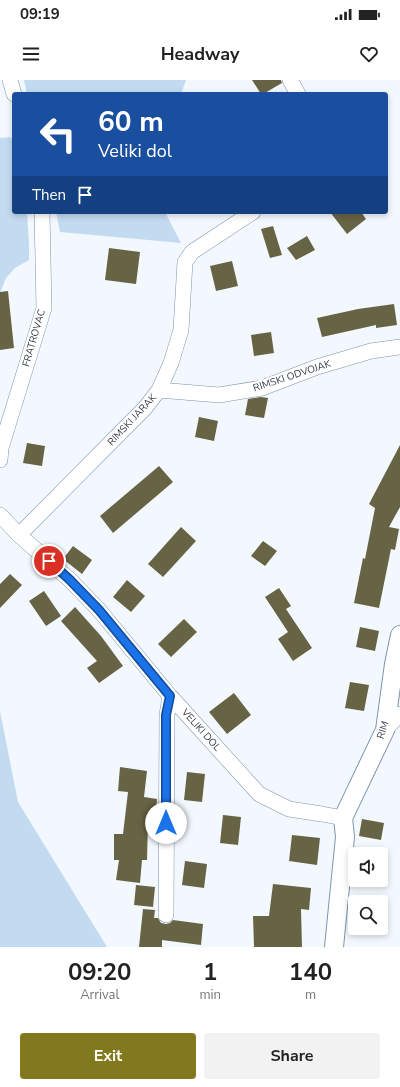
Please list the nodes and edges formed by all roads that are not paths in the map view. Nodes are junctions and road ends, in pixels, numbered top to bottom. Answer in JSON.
{"nodes":[{"id":1,"x":10,"y":80,"type":"edge"},
{"id":2,"x":290,"y":80,"type":"edge"},
{"id":3,"x":13,"y":92,"type":"edge"},
{"id":4,"x":297,"y":92,"type":"edge"},
{"id":5,"x":42,"y":214,"type":"edge"},
{"id":6,"x":250,"y":214,"type":"edge"},
{"id":7,"x":400,"y":348,"type":"edge"},
{"id":8,"x":159,"y":390,"type":"junction"},
{"id":9,"x":0,"y":460,"type":"edge"},
{"id":10,"x":0,"y":515,"type":"edge"},
{"id":11,"x":19,"y":535,"type":"junction"},
{"id":12,"x":400,"y":635,"type":"edge"},
{"id":13,"x":170,"y":696,"type":"junction"},
{"id":14,"x":400,"y":714,"type":"edge"},
{"id":15,"x":385,"y":730,"type":"junction"},
{"id":16,"x":343,"y":818,"type":"junction"},
{"id":17,"x":166,"y":915,"type":"dead end"},
{"id":18,"x":334,"y":947,"type":"edge"}],
"edges":[{"from":1,"to":3,"type":"street"},
{"from":2,"to":4,"type":"street"},
{"from":5,"to":9,"type":"street","name":"FRATROVAC"},
{"from":6,"to":8,"type":"street","name":"RIMSKI JARAK"},
{"from":7,"to":8,"type":"street","name":"RIMSKI ODVOJAK"},
{"from":8,"to":11,"type":"street","name":"RIMSKI JARAK"},
{"from":10,"to":11,"type":"street","name":"VELIKI DOL"},
{"from":11,"to":13,"type":"street","name":"VELIKI DOL"},
{"from":12,"to":15,"type":"street","name":"RIM"},
{"from":13,"to":16,"type":"street","name":"VELIKI DOL"},
{"from":13,"to":17,"type":"street"},
{"from":14,"to":15,"type":"street"},
{"from":15,"to":16,"type":"street","name":"RIM"},
{"from":16,"to":18,"type":"street"}]}
